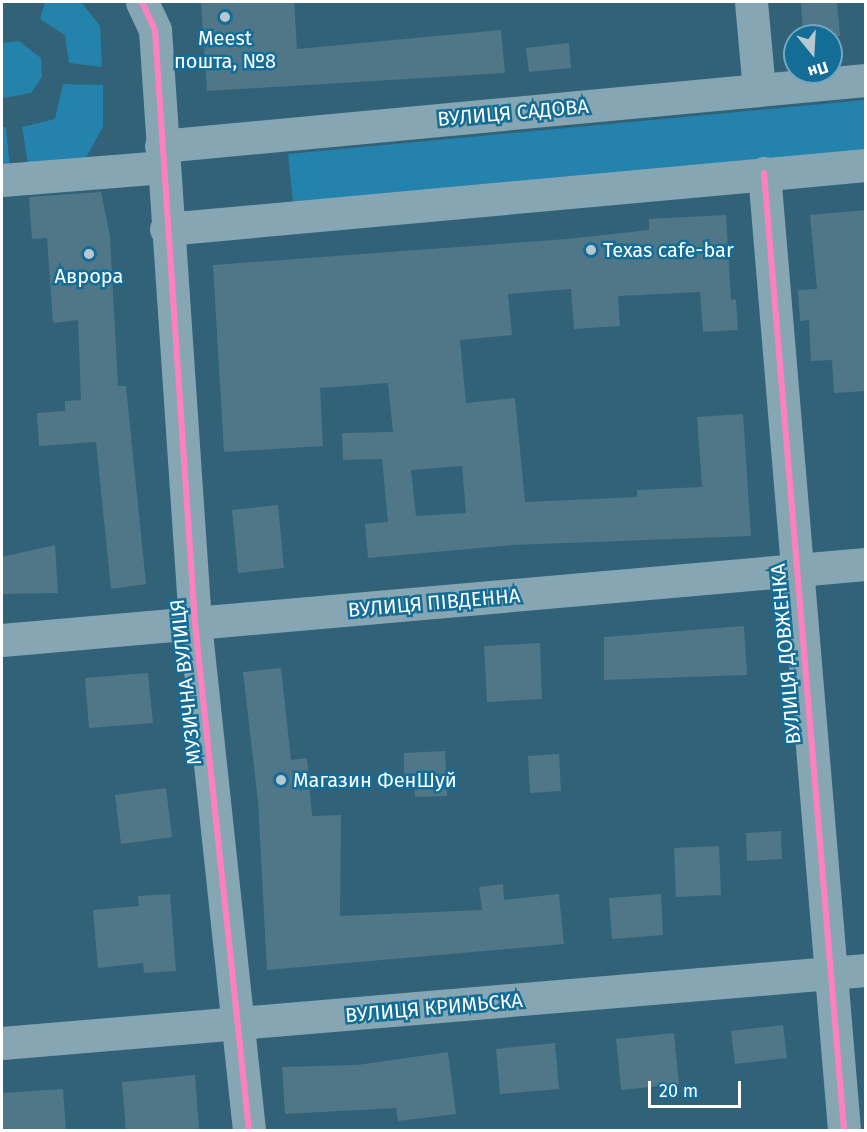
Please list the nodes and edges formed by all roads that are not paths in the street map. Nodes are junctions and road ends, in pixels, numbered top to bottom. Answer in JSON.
{"nodes":[{"id":1,"x":142,"y":2,"type":"edge"},
{"id":2,"x":751,"y":2,"type":"edge"},
{"id":3,"x":866,"y":80,"type":"edge"},
{"id":4,"x":759,"y":90,"type":"junction"},
{"id":5,"x":162,"y":157,"type":"junction"},
{"id":6,"x":866,"y":165,"type":"edge"},
{"id":7,"x":764,"y":173,"type":"junction"},
{"id":8,"x":2,"y":180,"type":"edge"},
{"id":9,"x":166,"y":229,"type":"junction"},
{"id":10,"x":866,"y":564,"type":"edge"},
{"id":11,"x":795,"y":572,"type":"junction"},
{"id":12,"x":195,"y":623,"type":"junction"},
{"id":13,"x":2,"y":640,"type":"edge"},
{"id":14,"x":866,"y":970,"type":"edge"},
{"id":15,"x":832,"y":973,"type":"junction"},
{"id":16,"x":240,"y":1025,"type":"junction"},
{"id":17,"x":2,"y":1043,"type":"edge"},
{"id":18,"x":249,"y":1131,"type":"edge"},
{"id":19,"x":844,"y":1131,"type":"edge"}],
"edges":[{"from":1,"to":5,"type":"street","name":"МУЗИЧНА ВУЛИЦЯ"},
{"from":2,"to":4,"type":"street"},
{"from":3,"to":4,"type":"street","name":"ВУЛИЦЯ САДОВА"},
{"from":4,"to":5,"type":"street","name":"ВУЛИЦЯ САДОВА"},
{"from":5,"to":8,"type":"street","name":"ВУЛИЦЯ САДОВА"},
{"from":5,"to":9,"type":"street","name":"МУЗИЧНА ВУЛИЦЯ"},
{"from":6,"to":7,"type":"street"},
{"from":7,"to":9,"type":"street"},
{"from":7,"to":11,"type":"street","name":"ВУЛИЦЯ ДОВЖЕНКА"},
{"from":9,"to":12,"type":"street","name":"МУЗИЧНА ВУЛИЦЯ"},
{"from":10,"to":11,"type":"street","name":"ВУЛИЦЯ ПІВДЕННА"},
{"from":11,"to":12,"type":"street","name":"ВУЛИЦЯ ПІВДЕННА"},
{"from":11,"to":15,"type":"street","name":"ВУЛИЦЯ ДОВЖЕНКА"},
{"from":12,"to":13,"type":"street","name":"ВУЛИЦЯ ПІВДЕННА"},
{"from":12,"to":16,"type":"street","name":"МУЗИЧНА ВУЛИЦЯ"},
{"from":14,"to":15,"type":"street","name":"ВУЛИЦЯ КРИМЬСКА"},
{"from":15,"to":16,"type":"street","name":"ВУЛИЦЯ КРИМЬСКА"},
{"from":15,"to":19,"type":"street","name":"ВУЛИЦЯ ДОВЖЕНКА"},
{"from":16,"to":17,"type":"street","name":"ВУЛИЦЯ КРИМЬСКА"},
{"from":16,"to":18,"type":"street","name":"МУЗИЧНА ВУЛИЦЯ"}]}
